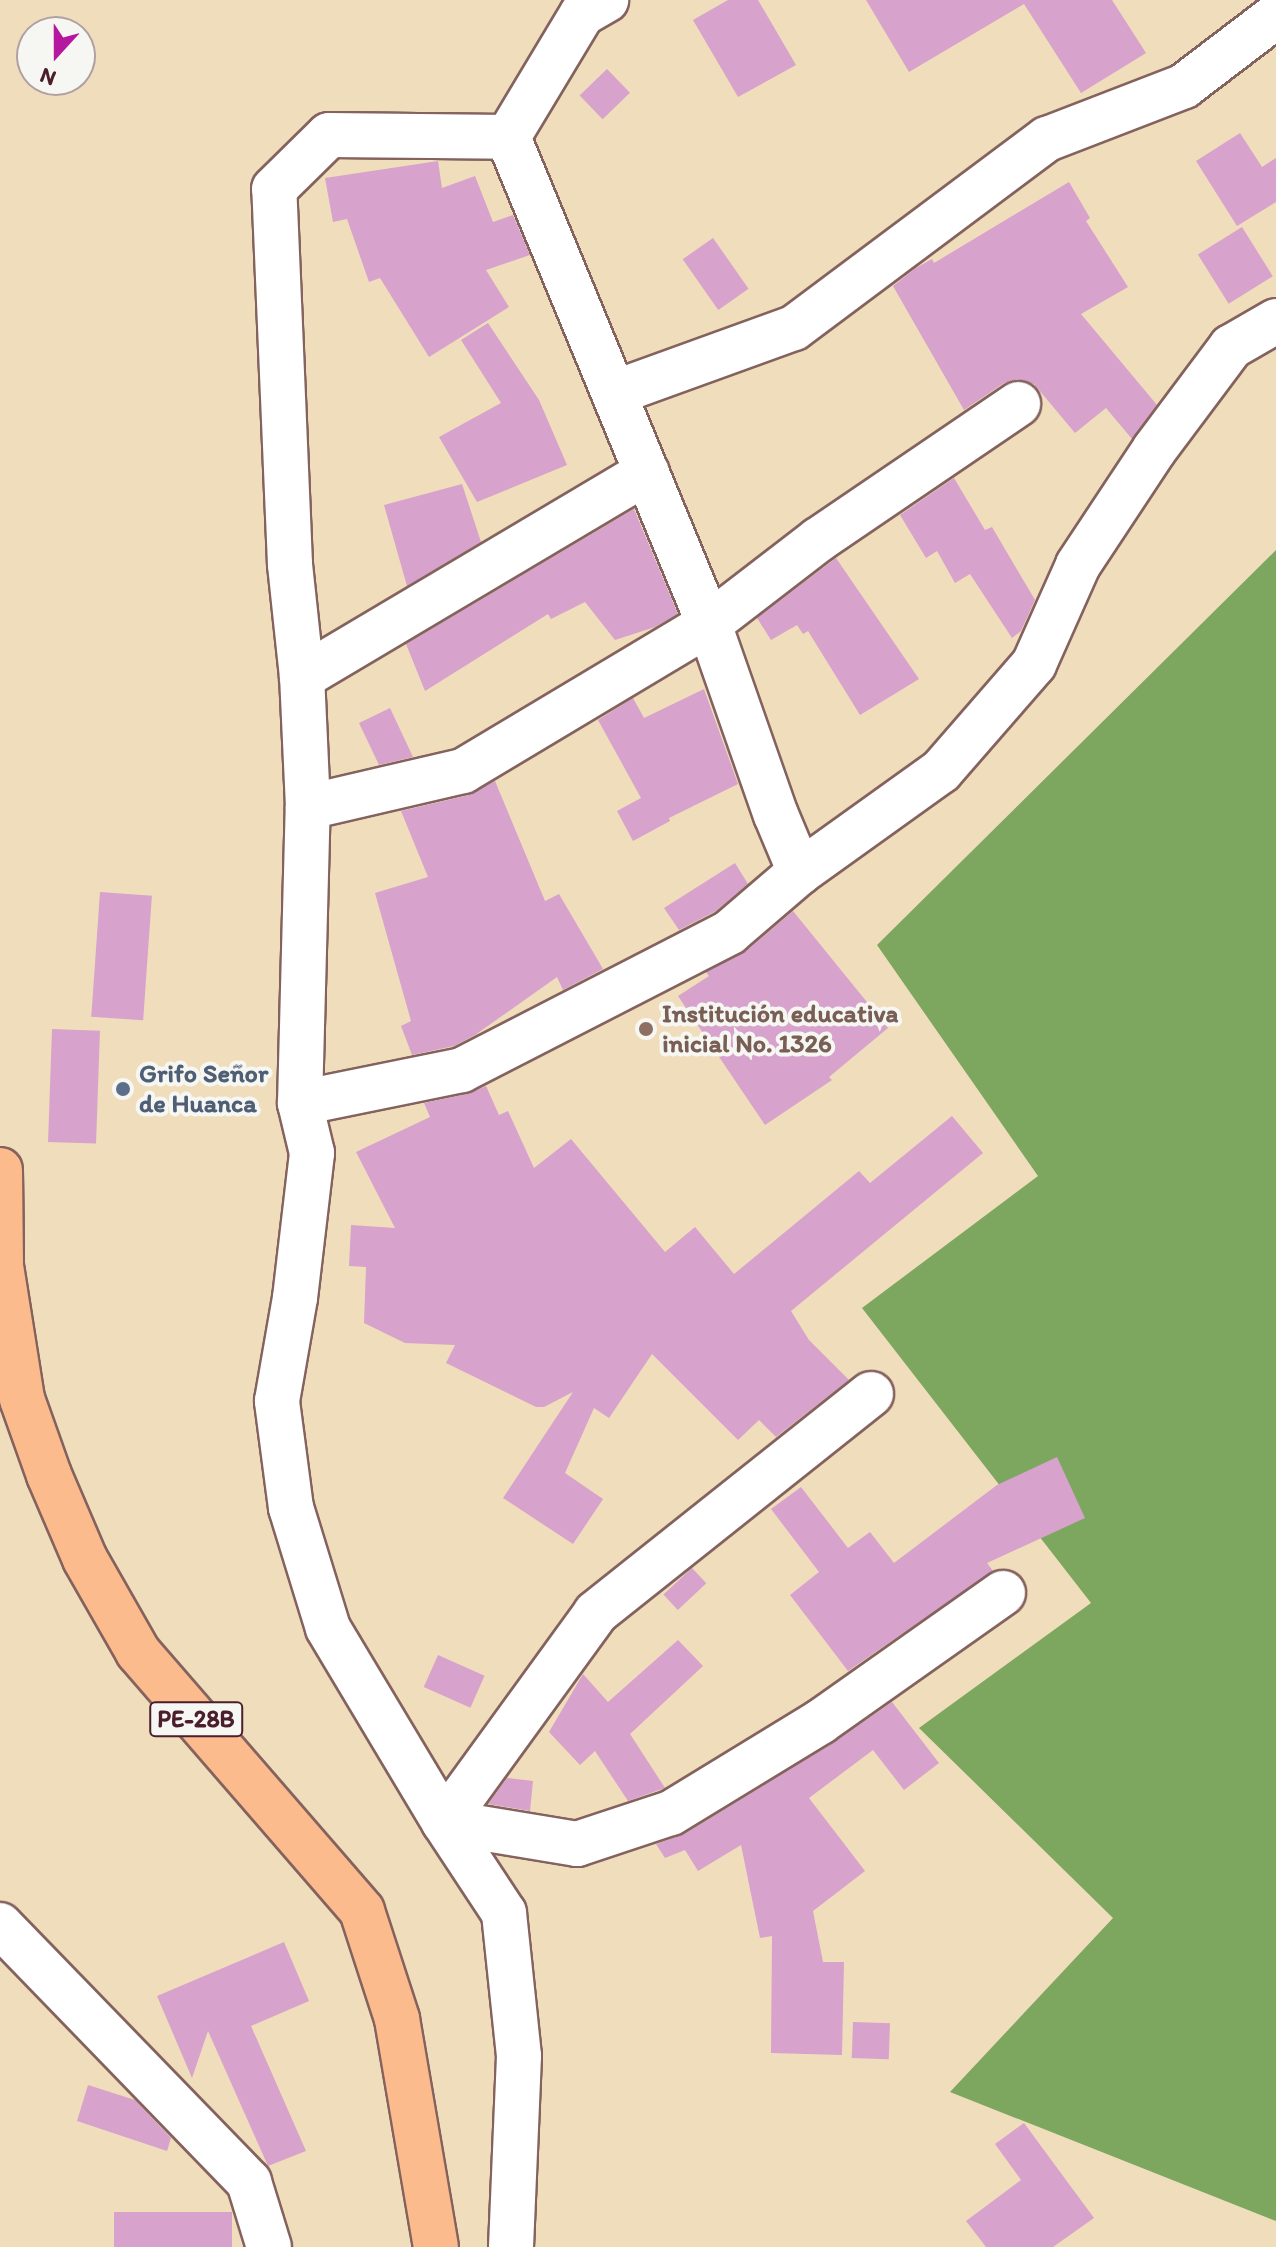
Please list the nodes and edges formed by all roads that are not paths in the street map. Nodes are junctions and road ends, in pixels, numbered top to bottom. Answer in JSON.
{"nodes":[{"id":1,"x":606,"y":0,"type":"edge"},
{"id":2,"x":1270,"y":17,"type":"edge"},
{"id":3,"x":508,"y":137,"type":"junction"},
{"id":4,"x":1276,"y":321,"type":"edge"},
{"id":5,"x":614,"y":393,"type":"junction"},
{"id":6,"x":1018,"y":404,"type":"dead end"},
{"id":7,"x":647,"y":472,"type":"junction"},
{"id":8,"x":709,"y":624,"type":"junction"},
{"id":9,"x":302,"y":677,"type":"junction"},
{"id":10,"x":308,"y":807,"type":"junction"},
{"id":11,"x":800,"y":872,"type":"junction"},
{"id":12,"x":300,"y":1103,"type":"junction"},
{"id":13,"x":0,"y":1170,"type":"edge"},
{"id":14,"x":871,"y":1394,"type":"dead end"},
{"id":15,"x":1003,"y":1593,"type":"dead end"},
{"id":16,"x":444,"y":1822,"type":"junction"},
{"id":17,"x":0,"y":1925,"type":"edge"},
{"id":18,"x":269,"y":2247,"type":"edge"},
{"id":19,"x":436,"y":2247,"type":"edge"},
{"id":20,"x":511,"y":2247,"type":"edge"}],
"edges":[{"from":1,"to":3,"type":"street"},
{"from":2,"to":5,"type":"street"},
{"from":3,"to":5,"type":"street"},
{"from":3,"to":9,"type":"street"},
{"from":4,"to":11,"type":"street"},
{"from":5,"to":7,"type":"street"},
{"from":6,"to":8,"type":"street"},
{"from":7,"to":8,"type":"street"},
{"from":7,"to":9,"type":"street"},
{"from":8,"to":10,"type":"street"},
{"from":8,"to":11,"type":"street"},
{"from":9,"to":10,"type":"street"},
{"from":10,"to":12,"type":"street"},
{"from":11,"to":12,"type":"street"},
{"from":12,"to":16,"type":"street"},
{"from":13,"to":19,"type":"highway","number":"PE-28B"},
{"from":14,"to":16,"type":"street"},
{"from":15,"to":16,"type":"street"},
{"from":16,"to":20,"type":"street"},
{"from":17,"to":18,"type":"street"}]}
